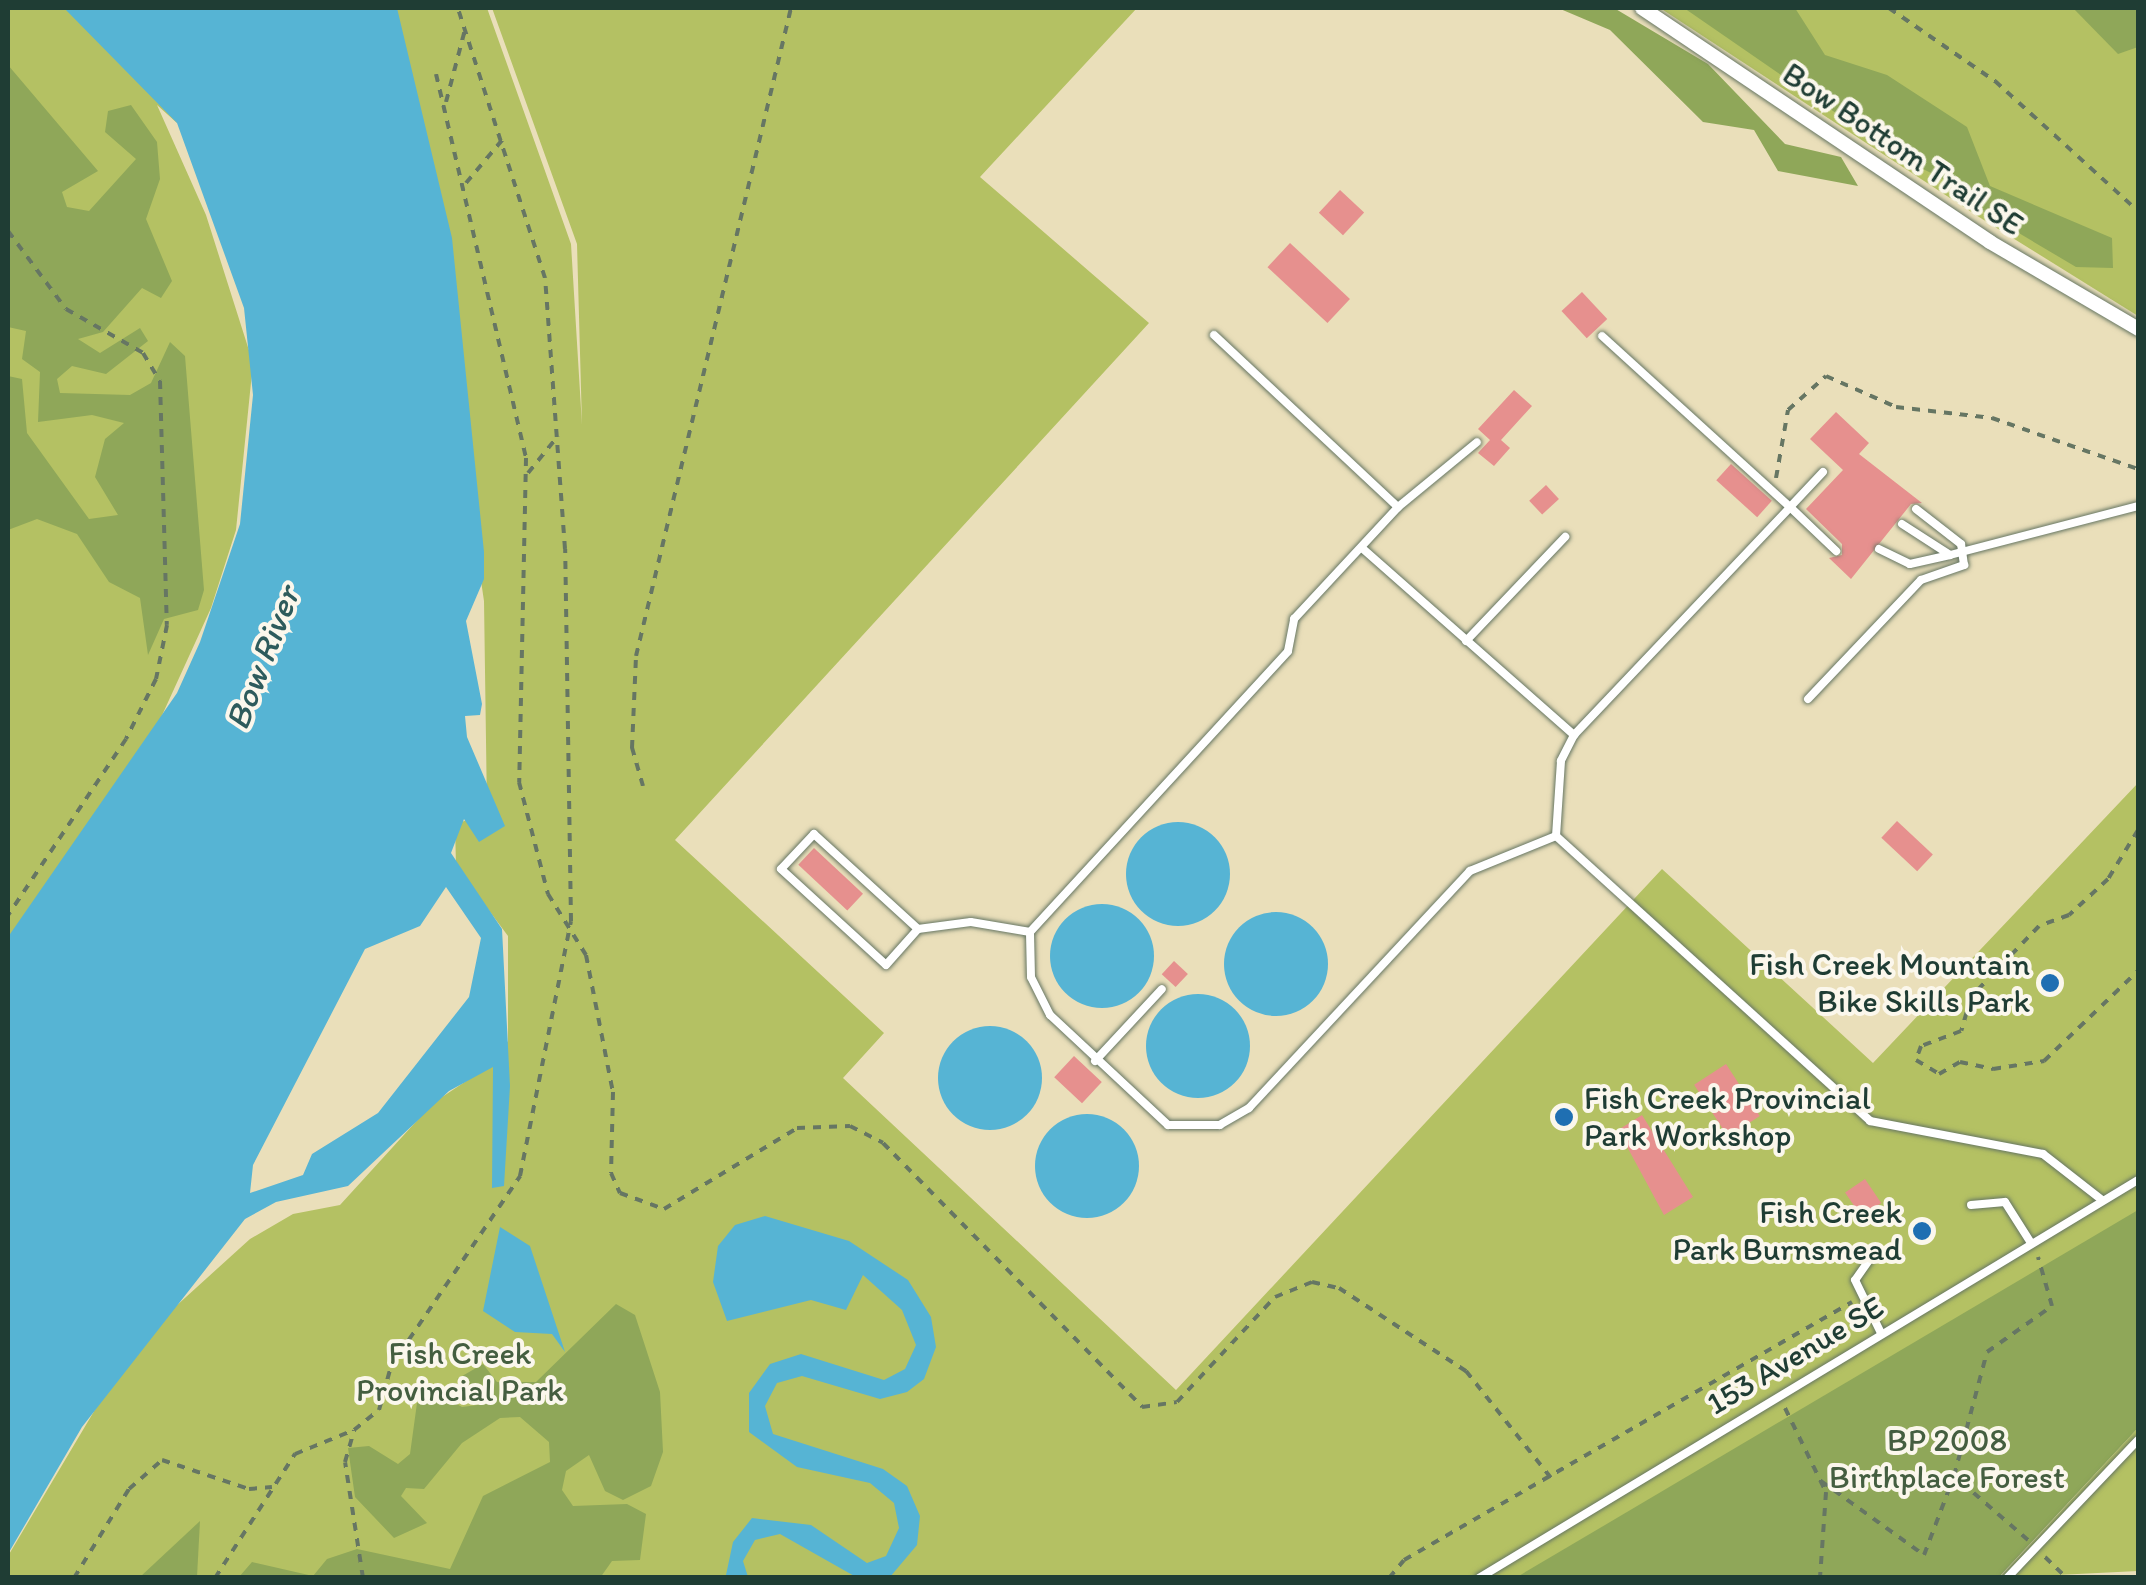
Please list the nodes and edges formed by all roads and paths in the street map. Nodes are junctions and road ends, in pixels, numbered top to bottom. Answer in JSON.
{"nodes":[{"id":1,"x":458,"y":8,"type":"edge"},
{"id":2,"x":791,"y":8,"type":"edge"},
{"id":3,"x":1642,"y":8,"type":"edge"},
{"id":4,"x":1888,"y":8,"type":"edge"},
{"id":5,"x":466,"y":26,"type":"junction"},
{"id":6,"x":436,"y":74,"type":"dead end"},
{"id":7,"x":445,"y":103,"type":"junction"},
{"id":8,"x":503,"y":139,"type":"junction"},
{"id":9,"x":464,"y":187,"type":"junction"},
{"id":10,"x":2138,"y":211,"type":"edge"},
{"id":11,"x":8,"y":231,"type":"edge"},
{"id":12,"x":2138,"y":329,"type":"edge"},
{"id":13,"x":1214,"y":336,"type":"dead end"},
{"id":14,"x":1602,"y":336,"type":"dead end"},
{"id":15,"x":558,"y":436,"type":"junction"},
{"id":16,"x":1476,"y":442,"type":"dead end"},
{"id":17,"x":2138,"y":469,"type":"edge"},
{"id":18,"x":1823,"y":472,"type":"dead end"},
{"id":19,"x":526,"y":476,"type":"junction"},
{"id":20,"x":1779,"y":498,"type":"junction"},
{"id":21,"x":2138,"y":506,"type":"edge"},
{"id":22,"x":1398,"y":507,"type":"junction"},
{"id":23,"x":1790,"y":508,"type":"junction"},
{"id":24,"x":1916,"y":510,"type":"dead end"},
{"id":25,"x":1902,"y":524,"type":"dead end"},
{"id":26,"x":1565,"y":537,"type":"dead end"},
{"id":27,"x":1362,"y":548,"type":"junction"},
{"id":28,"x":1878,"y":549,"type":"dead end"},
{"id":29,"x":1836,"y":551,"type":"dead end"},
{"id":30,"x":1962,"y":554,"type":"junction"},
{"id":31,"x":1950,"y":555,"type":"junction"},
{"id":32,"x":1466,"y":641,"type":"junction"},
{"id":33,"x":1808,"y":699,"type":"dead end"},
{"id":34,"x":1574,"y":736,"type":"junction"},
{"id":35,"x":644,"y":786,"type":"dead end"},
{"id":36,"x":2138,"y":830,"type":"edge"},
{"id":37,"x":1556,"y":836,"type":"junction"},
{"id":38,"x":8,"y":915,"type":"edge"},
{"id":39,"x":571,"y":920,"type":"junction"},
{"id":40,"x":918,"y":929,"type":"junction"},
{"id":41,"x":1030,"y":932,"type":"junction"},
{"id":42,"x":2138,"y":971,"type":"edge"},
{"id":43,"x":1162,"y":989,"type":"dead end"},
{"id":44,"x":1095,"y":1060,"type":"junction"},
{"id":45,"x":2138,"y":1180,"type":"edge"},
{"id":46,"x":2102,"y":1200,"type":"junction"},
{"id":47,"x":1971,"y":1205,"type":"dead end"},
{"id":48,"x":2031,"y":1243,"type":"junction"},
{"id":49,"x":1872,"y":1256,"type":"dead end"},
{"id":50,"x":1860,"y":1297,"type":"junction"},
{"id":51,"x":1881,"y":1333,"type":"junction"},
{"id":52,"x":1778,"y":1395,"type":"junction"},
{"id":53,"x":354,"y":1430,"type":"junction"},
{"id":54,"x":2138,"y":1440,"type":"edge"},
{"id":55,"x":1954,"y":1476,"type":"junction"},
{"id":56,"x":1552,"y":1479,"type":"junction"},
{"id":57,"x":1821,"y":1481,"type":"junction"},
{"id":58,"x":272,"y":1487,"type":"junction"},
{"id":59,"x":2036,"y":1548,"type":"junction"},
{"id":60,"x":74,"y":1578,"type":"edge"},
{"id":61,"x":215,"y":1578,"type":"edge"},
{"id":62,"x":363,"y":1578,"type":"edge"},
{"id":63,"x":1388,"y":1578,"type":"edge"},
{"id":64,"x":1480,"y":1578,"type":"edge"},
{"id":65,"x":1820,"y":1578,"type":"edge"},
{"id":66,"x":2007,"y":1578,"type":"edge"},
{"id":67,"x":2067,"y":1578,"type":"edge"}],
"edges":[{"from":1,"to":5,"type":"path"},
{"from":2,"to":35,"type":"path"},
{"from":3,"to":12,"type":"street","name":"Bow Bottom Trail SE"},
{"from":4,"to":10,"type":"path"},
{"from":5,"to":7,"type":"path"},
{"from":5,"to":8,"type":"path"},
{"from":6,"to":7,"type":"path"},
{"from":7,"to":9,"type":"path"},
{"from":8,"to":9,"type":"path"},
{"from":8,"to":15,"type":"path"},
{"from":9,"to":19,"type":"path"},
{"from":11,"to":38,"type":"path"},
{"from":13,"to":22,"type":"lane"},
{"from":14,"to":20,"type":"lane"},
{"from":15,"to":19,"type":"path"},
{"from":15,"to":39,"type":"path"},
{"from":16,"to":22,"type":"lane"},
{"from":17,"to":20,"type":"path"},
{"from":18,"to":23,"type":"lane"},
{"from":19,"to":39,"type":"path"},
{"from":20,"to":23,"type":"lane"},
{"from":21,"to":30,"type":"lane"},
{"from":22,"to":27,"type":"lane"},
{"from":23,"to":29,"type":"lane"},
{"from":23,"to":34,"type":"lane"},
{"from":24,"to":30,"type":"lane"},
{"from":25,"to":31,"type":"lane"},
{"from":26,"to":32,"type":"lane"},
{"from":27,"to":32,"type":"lane"},
{"from":27,"to":41,"type":"lane"},
{"from":28,"to":31,"type":"lane"},
{"from":30,"to":31,"type":"lane"},
{"from":30,"to":33,"type":"lane"},
{"from":32,"to":34,"type":"lane"},
{"from":34,"to":37,"type":"lane"},
{"from":36,"to":42,"type":"path"},
{"from":37,"to":44,"type":"lane"},
{"from":37,"to":46,"type":"lane"},
{"from":39,"to":53,"type":"path"},
{"from":39,"to":56,"type":"path"},
{"from":40,"to":40,"type":"lane"},
{"from":40,"to":41,"type":"lane"},
{"from":41,"to":44,"type":"lane"},
{"from":43,"to":44,"type":"lane"},
{"from":45,"to":46,"type":"lane","name":"153 Avenue SE"},
{"from":46,"to":48,"type":"lane","name":"153 Avenue SE"},
{"from":47,"to":48,"type":"lane"},
{"from":48,"to":51,"type":"lane","name":"153 Avenue SE"},
{"from":48,"to":55,"type":"path"},
{"from":49,"to":50,"type":"lane"},
{"from":50,"to":51,"type":"lane"},
{"from":50,"to":56,"type":"path"},
{"from":51,"to":52,"type":"lane","name":"153 Avenue SE"},
{"from":52,"to":57,"type":"path"},
{"from":52,"to":64,"type":"lane","name":"153 Avenue SE"},
{"from":53,"to":58,"type":"path"},
{"from":53,"to":62,"type":"path"},
{"from":54,"to":59,"type":"lane"},
{"from":55,"to":57,"type":"path"},
{"from":55,"to":59,"type":"path"},
{"from":56,"to":63,"type":"path"},
{"from":57,"to":65,"type":"path"},
{"from":58,"to":60,"type":"path"},
{"from":58,"to":61,"type":"path"},
{"from":59,"to":66,"type":"lane"},
{"from":59,"to":67,"type":"path"}]}
